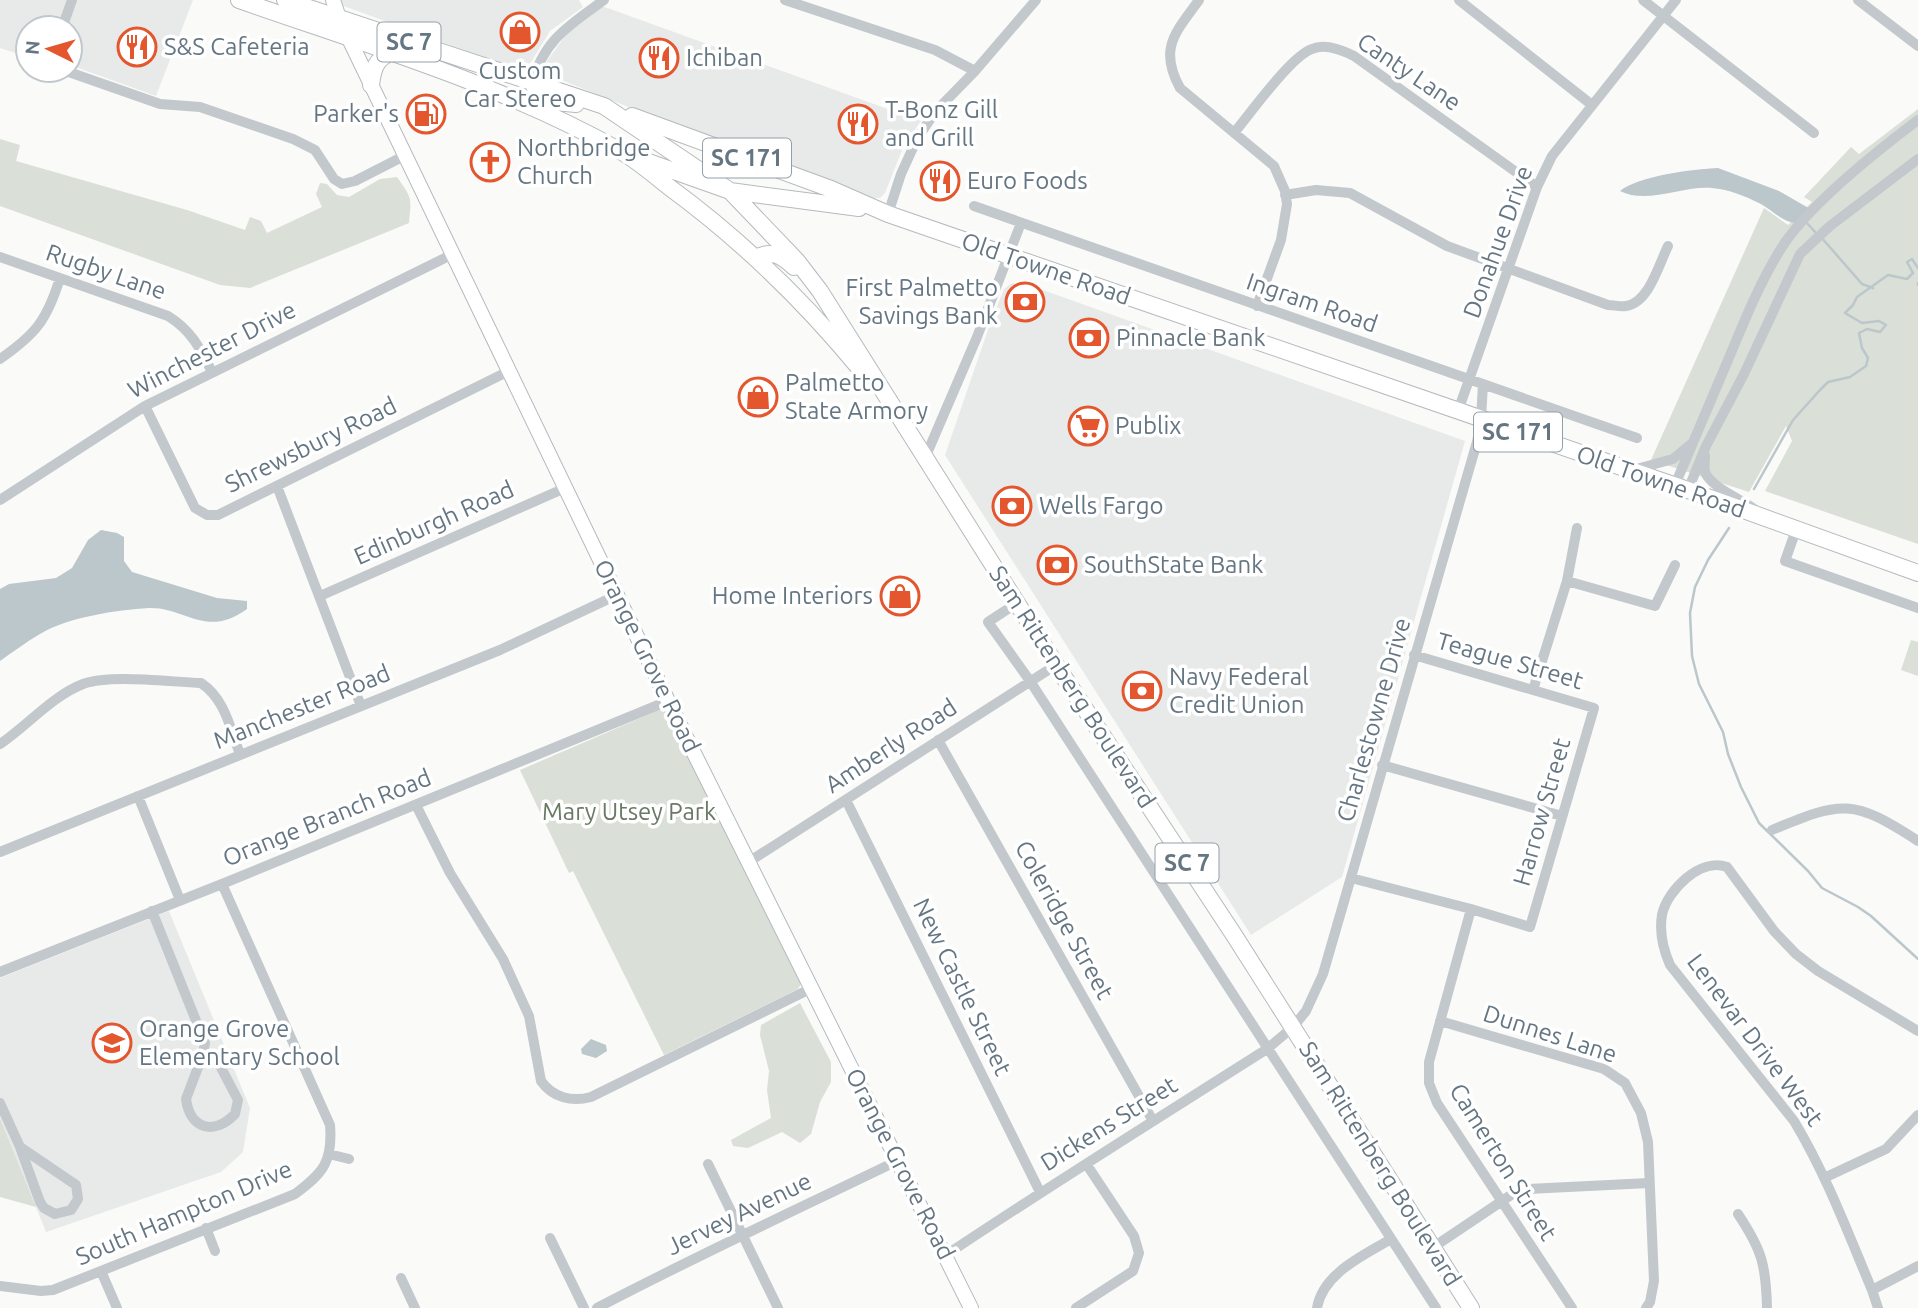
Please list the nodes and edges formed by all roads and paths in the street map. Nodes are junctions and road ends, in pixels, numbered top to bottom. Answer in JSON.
{"nodes":[{"id":1,"x":239,"y":0,"type":"edge"},
{"id":2,"x":285,"y":0,"type":"edge"},
{"id":3,"x":293,"y":0,"type":"edge"},
{"id":4,"x":301,"y":0,"type":"edge"},
{"id":5,"x":333,"y":0,"type":"edge"},
{"id":6,"x":604,"y":0,"type":"edge"},
{"id":7,"x":785,"y":0,"type":"edge"},
{"id":8,"x":1036,"y":0,"type":"edge"},
{"id":9,"x":1199,"y":0,"type":"edge"},
{"id":10,"x":1459,"y":0,"type":"edge"},
{"id":11,"x":1643,"y":0,"type":"edge"},
{"id":12,"x":1676,"y":0,"type":"edge"},
{"id":13,"x":1858,"y":0,"type":"edge"},
{"id":14,"x":1663,"y":16,"type":"junction"},
{"id":15,"x":339,"y":18,"type":"junction"},
{"id":16,"x":348,"y":38,"type":"junction"},
{"id":17,"x":1918,"y":46,"type":"edge"},
{"id":18,"x":391,"y":52,"type":"junction"},
{"id":19,"x":975,"y":71,"type":"junction"},
{"id":20,"x":84,"y":77,"type":"edge"},
{"id":21,"x":478,"y":83,"type":"junction"},
{"id":22,"x":533,"y":83,"type":"junction"},
{"id":23,"x":371,"y":85,"type":"junction"},
{"id":24,"x":604,"y":106,"type":"junction"},
{"id":25,"x":1592,"y":106,"type":"junction"},
{"id":26,"x":544,"y":112,"type":"junction"},
{"id":27,"x":1918,"y":120,"type":"edge"},
{"id":28,"x":1234,"y":133,"type":"junction"},
{"id":29,"x":1814,"y":133,"type":"dead end"},
{"id":30,"x":624,"y":153,"type":"junction"},
{"id":31,"x":404,"y":156,"type":"junction"},
{"id":32,"x":1918,"y":159,"type":"edge"},
{"id":33,"x":1537,"y":187,"type":"junction"},
{"id":34,"x":730,"y":191,"type":"junction"},
{"id":35,"x":1285,"y":195,"type":"junction"},
{"id":36,"x":974,"y":206,"type":"dead end"},
{"id":37,"x":888,"y":214,"type":"junction"},
{"id":38,"x":1021,"y":223,"type":"junction"},
{"id":39,"x":1668,"y":246,"type":"dead end"},
{"id":40,"x":453,"y":254,"type":"junction"},
{"id":41,"x":1009,"y":256,"type":"junction"},
{"id":42,"x":0,"y":257,"type":"edge"},
{"id":43,"x":756,"y":258,"type":"junction"},
{"id":44,"x":1510,"y":269,"type":"junction"},
{"id":45,"x":60,"y":278,"type":"junction"},
{"id":46,"x":820,"y":291,"type":"junction"},
{"id":47,"x":1257,"y":306,"type":"junction"},
{"id":48,"x":0,"y":359,"type":"edge"},
{"id":49,"x":509,"y":371,"type":"junction"},
{"id":50,"x":212,"y":372,"type":"junction"},
{"id":51,"x":1470,"y":380,"type":"junction"},
{"id":52,"x":1483,"y":384,"type":"junction"},
{"id":53,"x":145,"y":406,"type":"junction"},
{"id":54,"x":1458,"y":411,"type":"junction"},
{"id":55,"x":901,"y":419,"type":"junction"},
{"id":56,"x":1481,"y":419,"type":"junction"},
{"id":57,"x":1637,"y":438,"type":"dead end"},
{"id":58,"x":1694,"y":442,"type":"junction"},
{"id":59,"x":1706,"y":446,"type":"junction"},
{"id":60,"x":925,"y":458,"type":"junction"},
{"id":61,"x":1629,"y":470,"type":"junction"},
{"id":62,"x":276,"y":486,"type":"junction"},
{"id":63,"x":565,"y":488,"type":"junction"},
{"id":64,"x":1682,"y":488,"type":"junction"},
{"id":65,"x":0,"y":500,"type":"edge"},
{"id":66,"x":1771,"y":521,"type":"junction"},
{"id":67,"x":1577,"y":528,"type":"dead end"},
{"id":68,"x":1796,"y":530,"type":"junction"},
{"id":69,"x":1675,"y":565,"type":"dead end"},
{"id":70,"x":1918,"y":573,"type":"edge"},
{"id":71,"x":1567,"y":581,"type":"junction"},
{"id":72,"x":617,"y":595,"type":"junction"},
{"id":73,"x":320,"y":596,"type":"junction"},
{"id":74,"x":1017,"y":603,"type":"junction"},
{"id":75,"x":1918,"y":608,"type":"edge"},
{"id":76,"x":1414,"y":655,"type":"junction"},
{"id":77,"x":1056,"y":665,"type":"junction"},
{"id":78,"x":1030,"y":681,"type":"junction"},
{"id":79,"x":1533,"y":690,"type":"junction"},
{"id":80,"x":668,"y":701,"type":"junction"},
{"id":81,"x":361,"y":706,"type":"junction"},
{"id":82,"x":1594,"y":708,"type":"joint"},
{"id":83,"x":938,"y":740,"type":"junction"},
{"id":84,"x":0,"y":744,"type":"edge"},
{"id":85,"x":240,"y":754,"type":"junction"},
{"id":86,"x":1382,"y":765,"type":"junction"},
{"id":87,"x":138,"y":796,"type":"junction"},
{"id":88,"x":846,"y":800,"type":"junction"},
{"id":89,"x":416,"y":804,"type":"junction"},
{"id":90,"x":1562,"y":816,"type":"junction"},
{"id":91,"x":1772,"y":830,"type":"dead end"},
{"id":92,"x":1918,"y":841,"type":"edge"},
{"id":93,"x":0,"y":852,"type":"edge"},
{"id":94,"x":750,"y":861,"type":"junction"},
{"id":95,"x":1351,"y":878,"type":"junction"},
{"id":96,"x":222,"y":884,"type":"junction"},
{"id":97,"x":180,"y":900,"type":"junction"},
{"id":98,"x":1471,"y":909,"type":"junction"},
{"id":99,"x":152,"y":911,"type":"junction"},
{"id":100,"x":0,"y":972,"type":"edge"},
{"id":101,"x":812,"y":988,"type":"junction"},
{"id":102,"x":1440,"y":1021,"type":"junction"},
{"id":103,"x":1293,"y":1027,"type":"junction"},
{"id":104,"x":1918,"y":1031,"type":"edge"},
{"id":105,"x":1267,"y":1049,"type":"junction"},
{"id":106,"x":204,"y":1054,"type":"junction"},
{"id":107,"x":0,"y":1103,"type":"edge"},
{"id":108,"x":1918,"y":1115,"type":"edge"},
{"id":109,"x":1153,"y":1121,"type":"junction"},
{"id":110,"x":20,"y":1147,"type":"junction"},
{"id":111,"x":329,"y":1154,"type":"junction"},
{"id":112,"x":349,"y":1159,"type":"dead end"},
{"id":113,"x":899,"y":1160,"type":"junction"},
{"id":114,"x":708,"y":1164,"type":"dead end"},
{"id":115,"x":1087,"y":1165,"type":"junction"},
{"id":116,"x":1824,"y":1178,"type":"junction"},
{"id":117,"x":1649,"y":1184,"type":"junction"},
{"id":118,"x":1040,"y":1192,"type":"junction"},
{"id":119,"x":1502,"y":1202,"type":"junction"},
{"id":120,"x":1738,"y":1214,"type":"dead end"},
{"id":121,"x":206,"y":1228,"type":"junction"},
{"id":122,"x":743,"y":1236,"type":"junction"},
{"id":123,"x":550,"y":1238,"type":"dead end"},
{"id":124,"x":1391,"y":1238,"type":"junction"},
{"id":125,"x":1432,"y":1248,"type":"junction"},
{"id":126,"x":215,"y":1251,"type":"dead end"},
{"id":127,"x":946,"y":1255,"type":"junction"},
{"id":128,"x":1918,"y":1266,"type":"edge"},
{"id":129,"x":101,"y":1271,"type":"junction"},
{"id":130,"x":401,"y":1279,"type":"dead end"},
{"id":131,"x":0,"y":1286,"type":"edge"},
{"id":132,"x":1872,"y":1290,"type":"junction"},
{"id":133,"x":117,"y":1308,"type":"edge"},
{"id":134,"x":415,"y":1308,"type":"edge"},
{"id":135,"x":584,"y":1308,"type":"edge"},
{"id":136,"x":597,"y":1308,"type":"edge"},
{"id":137,"x":778,"y":1308,"type":"edge"},
{"id":138,"x":971,"y":1308,"type":"edge"},
{"id":139,"x":1076,"y":1308,"type":"edge"},
{"id":140,"x":1317,"y":1308,"type":"edge"},
{"id":141,"x":1436,"y":1308,"type":"edge"},
{"id":142,"x":1471,"y":1308,"type":"edge"},
{"id":143,"x":1572,"y":1308,"type":"edge"},
{"id":144,"x":1646,"y":1308,"type":"edge"},
{"id":145,"x":1767,"y":1308,"type":"edge"},
{"id":146,"x":1878,"y":1308,"type":"edge"}],
"edges":[{"from":1,"to":16,"type":"main road","name":"Sam Rittenberg Boulevard","number":"SC 7"},
{"from":2,"to":15,"type":"main road","name":"Sam Rittenberg Boulevard","number":"SC 7"},
{"from":3,"to":4,"type":"main road"},
{"from":5,"to":15,"type":"street","name":"Orange Grove Road"},
{"from":6,"to":22,"type":"street"},
{"from":7,"to":19,"type":"street"},
{"from":8,"to":19,"type":"street"},
{"from":9,"to":28,"type":"street"},
{"from":10,"to":25,"type":"street"},
{"from":11,"to":14,"type":"street"},
{"from":12,"to":14,"type":"street","name":"Donahue Drive"},
{"from":13,"to":17,"type":"street"},
{"from":14,"to":25,"type":"street","name":"Donahue Drive"},
{"from":14,"to":29,"type":"street"},
{"from":15,"to":16,"type":"street","name":"Orange Grove Road"},
{"from":15,"to":22,"type":"main road","name":"Sam Rittenberg Boulevard","number":"SC 7"},
{"from":16,"to":18,"type":"main road","name":"Sam Rittenberg Boulevard","number":"SC 7"},
{"from":16,"to":23,"type":"street","name":"Orange Grove Road"},
{"from":18,"to":21,"type":"main road","name":"Sam Rittenberg Boulevard","number":"SC 7"},
{"from":18,"to":23,"type":"main road"},
{"from":19,"to":37,"type":"street"},
{"from":20,"to":31,"type":"street"},
{"from":21,"to":22,"type":"main road"},
{"from":21,"to":26,"type":"main road","name":"Sam Rittenberg Boulevard","number":"SC 7"},
{"from":22,"to":24,"type":"main road","name":"Sam Rittenberg Boulevard","number":"SC 7"},
{"from":22,"to":26,"type":"main road"},
{"from":23,"to":31,"type":"street","name":"Orange Grove Road"},
{"from":24,"to":26,"type":"main road"},
{"from":24,"to":34,"type":"main road","name":"Sam Rittenberg Boulevard","number":"SC 7"},
{"from":24,"to":37,"type":"main road","name":"Old Towne Road","number":"SC 171"},
{"from":25,"to":33,"type":"street","name":"Donahue Drive"},
{"from":26,"to":30,"type":"main road","name":"Sam Rittenberg Boulevard","number":"SC 7"},
{"from":27,"to":58,"type":"street"},
{"from":28,"to":33,"type":"street","name":"Canty Lane"},
{"from":28,"to":35,"type":"street"},
{"from":30,"to":34,"type":"main road","name":"Old Towne Road","number":"SC 171"},
{"from":30,"to":43,"type":"main road","name":"Sam Rittenberg Boulevard","number":"SC 7"},
{"from":31,"to":40,"type":"street","name":"Orange Grove Road"},
{"from":32,"to":59,"type":"street"},
{"from":33,"to":44,"type":"street","name":"Donahue Drive"},
{"from":34,"to":37,"type":"main road","name":"Old Towne Road","number":"SC 171"},
{"from":34,"to":46,"type":"main road","name":"Sam Rittenberg Boulevard","number":"SC 7"},
{"from":35,"to":44,"type":"street"},
{"from":35,"to":47,"type":"street"},
{"from":36,"to":38,"type":"street","name":"Ingram Road"},
{"from":37,"to":41,"type":"main road","name":"Old Towne Road","number":"SC 171"},
{"from":38,"to":41,"type":"street"},
{"from":38,"to":47,"type":"street","name":"Ingram Road"},
{"from":39,"to":44,"type":"street"},
{"from":40,"to":49,"type":"street","name":"Orange Grove Road"},
{"from":40,"to":50,"type":"street","name":"Winchester Drive"},
{"from":41,"to":54,"type":"main road","name":"Old Towne Road","number":"SC 171"},
{"from":41,"to":60,"type":"street"},
{"from":42,"to":45,"type":"street","name":"Rugby Lane"},
{"from":43,"to":46,"type":"main road"},
{"from":43,"to":55,"type":"main road","name":"Sam Rittenberg Boulevard","number":"SC 7"},
{"from":44,"to":51,"type":"street","name":"Donahue Drive"},
{"from":45,"to":48,"type":"street"},
{"from":45,"to":50,"type":"street","name":"Rugby Lane"},
{"from":46,"to":55,"type":"main road","name":"Sam Rittenberg Boulevard","number":"SC 7"},
{"from":47,"to":51,"type":"street","name":"Ingram Road"},
{"from":49,"to":62,"type":"street","name":"Shrewsbury Road"},
{"from":49,"to":63,"type":"street","name":"Orange Grove Road"},
{"from":50,"to":53,"type":"street","name":"Winchester Drive"},
{"from":51,"to":52,"type":"street","name":"Ingram Road"},
{"from":51,"to":54,"type":"street","name":"Donahue Drive"},
{"from":52,"to":56,"type":"street","name":"Charlestowne Drive"},
{"from":52,"to":57,"type":"street","name":"Ingram Road"},
{"from":53,"to":62,"type":"street","name":"Shrewsbury Road"},
{"from":53,"to":65,"type":"street","name":"Winchester Drive"},
{"from":54,"to":56,"type":"main road","name":"Old Towne Road","number":"SC 171"},
{"from":55,"to":60,"type":"main road","name":"Sam Rittenberg Boulevard","number":"SC 7"},
{"from":56,"to":61,"type":"main road","name":"Old Towne Road","number":"SC 171"},
{"from":56,"to":76,"type":"street","name":"Charlestowne Drive"},
{"from":58,"to":59,"type":"street"},
{"from":58,"to":61,"type":"street"},
{"from":58,"to":64,"type":"street"},
{"from":59,"to":64,"type":"street"},
{"from":59,"to":66,"type":"street"},
{"from":60,"to":74,"type":"main road","name":"Sam Rittenberg Boulevard","number":"SC 7"},
{"from":61,"to":64,"type":"main road","name":"Old Towne Road","number":"SC 171"},
{"from":62,"to":73,"type":"street"},
{"from":63,"to":72,"type":"street","name":"Orange Grove Road"},
{"from":63,"to":73,"type":"street","name":"Edinburgh Road"},
{"from":64,"to":66,"type":"main road","name":"Old Towne Road","number":"SC 171"},
{"from":66,"to":68,"type":"main road","name":"Old Towne Road","number":"SC 171"},
{"from":67,"to":71,"type":"street"},
{"from":68,"to":70,"type":"main road","name":"Old Towne Road","number":"SC 171"},
{"from":68,"to":75,"type":"street"},
{"from":69,"to":71,"type":"street"},
{"from":71,"to":79,"type":"street"},
{"from":72,"to":80,"type":"street","name":"Orange Grove Road"},
{"from":72,"to":81,"type":"street","name":"Manchester Road"},
{"from":73,"to":81,"type":"street"},
{"from":74,"to":77,"type":"main road","name":"Sam Rittenberg Boulevard","number":"SC 7"},
{"from":74,"to":78,"type":"street"},
{"from":76,"to":79,"type":"street","name":"Teague Street"},
{"from":76,"to":86,"type":"street","name":"Charlestowne Drive"},
{"from":77,"to":78,"type":"street","name":"Amberly Road"},
{"from":77,"to":103,"type":"main road","name":"Sam Rittenberg Boulevard","number":"SC 7"},
{"from":78,"to":83,"type":"street","name":"Amberly Road"},
{"from":78,"to":105,"type":"street"},
{"from":79,"to":82,"type":"street","name":"Teague Street"},
{"from":80,"to":89,"type":"street","name":"Orange Branch Road"},
{"from":80,"to":94,"type":"street","name":"Orange Grove Road"},
{"from":81,"to":85,"type":"street","name":"Manchester Road"},
{"from":82,"to":90,"type":"street","name":"Harrow Street"},
{"from":83,"to":88,"type":"street","name":"Amberly Road"},
{"from":83,"to":109,"type":"street","name":"Coleridge Street"},
{"from":84,"to":85,"type":"street"},
{"from":85,"to":87,"type":"street","name":"Manchester Road"},
{"from":86,"to":90,"type":"street"},
{"from":86,"to":95,"type":"street","name":"Charlestowne Drive"},
{"from":87,"to":93,"type":"street","name":"Manchester Road"},
{"from":87,"to":97,"type":"street"},
{"from":88,"to":94,"type":"street","name":"Amberly Road"},
{"from":88,"to":118,"type":"street","name":"New Castle Street"},
{"from":89,"to":96,"type":"street","name":"Orange Branch Road"},
{"from":89,"to":101,"type":"street"},
{"from":90,"to":98,"type":"street","name":"Harrow Street"},
{"from":91,"to":92,"type":"street"},
{"from":94,"to":101,"type":"street","name":"Orange Grove Road"},
{"from":95,"to":98,"type":"street"},
{"from":95,"to":103,"type":"street","name":"Charlestowne Drive"},
{"from":96,"to":97,"type":"street","name":"Orange Branch Road"},
{"from":96,"to":111,"type":"street"},
{"from":97,"to":99,"type":"street","name":"Orange Branch Road"},
{"from":98,"to":102,"type":"street","name":"Camerton Street"},
{"from":99,"to":100,"type":"street","name":"Orange Branch Road"},
{"from":99,"to":106,"type":"street"},
{"from":101,"to":113,"type":"street","name":"Orange Grove Road"},
{"from":102,"to":117,"type":"street","name":"Dunnes Lane"},
{"from":102,"to":119,"type":"street","name":"Camerton Street"},
{"from":103,"to":105,"type":"street","name":"Dickens Street"},
{"from":103,"to":125,"type":"main road","name":"Sam Rittenberg Boulevard","number":"SC 7"},
{"from":104,"to":116,"type":"street","name":"Lenevar Drive West"},
{"from":105,"to":109,"type":"street","name":"Dickens Street"},
{"from":105,"to":124,"type":"street"},
{"from":106,"to":106,"type":"street"},
{"from":107,"to":110,"type":"street"},
{"from":108,"to":116,"type":"street"},
{"from":109,"to":115,"type":"street","name":"Dickens Street"},
{"from":110,"to":110,"type":"street"},
{"from":111,"to":112,"type":"street"},
{"from":111,"to":121,"type":"street","name":"South Hampton Drive"},
{"from":113,"to":122,"type":"street","name":"Jervey Avenue"},
{"from":113,"to":127,"type":"street","name":"Orange Grove Road"},
{"from":114,"to":122,"type":"street"},
{"from":115,"to":118,"type":"street","name":"Dickens Street"},
{"from":115,"to":139,"type":"street"},
{"from":116,"to":132,"type":"street","name":"Lenevar Drive West"},
{"from":117,"to":119,"type":"street"},
{"from":117,"to":144,"type":"street","name":"Dunnes Lane"},
{"from":118,"to":127,"type":"street","name":"Dickens Street"},
{"from":119,"to":125,"type":"street"},
{"from":119,"to":143,"type":"street","name":"Camerton Street"},
{"from":120,"to":145,"type":"street"},
{"from":121,"to":126,"type":"street"},
{"from":121,"to":129,"type":"street","name":"South Hampton Drive"},
{"from":122,"to":136,"type":"street","name":"Jervey Avenue"},
{"from":122,"to":137,"type":"street"},
{"from":123,"to":135,"type":"street"},
{"from":124,"to":140,"type":"street"},
{"from":124,"to":141,"type":"street"},
{"from":125,"to":142,"type":"main road","name":"Sam Rittenberg Boulevard","number":"SC 7"},
{"from":127,"to":138,"type":"street","name":"Orange Grove Road"},
{"from":128,"to":132,"type":"street"},
{"from":129,"to":131,"type":"street","name":"South Hampton Drive"},
{"from":129,"to":133,"type":"street"},
{"from":130,"to":134,"type":"street"},
{"from":132,"to":146,"type":"street","name":"Lenevar Drive West"}]}
